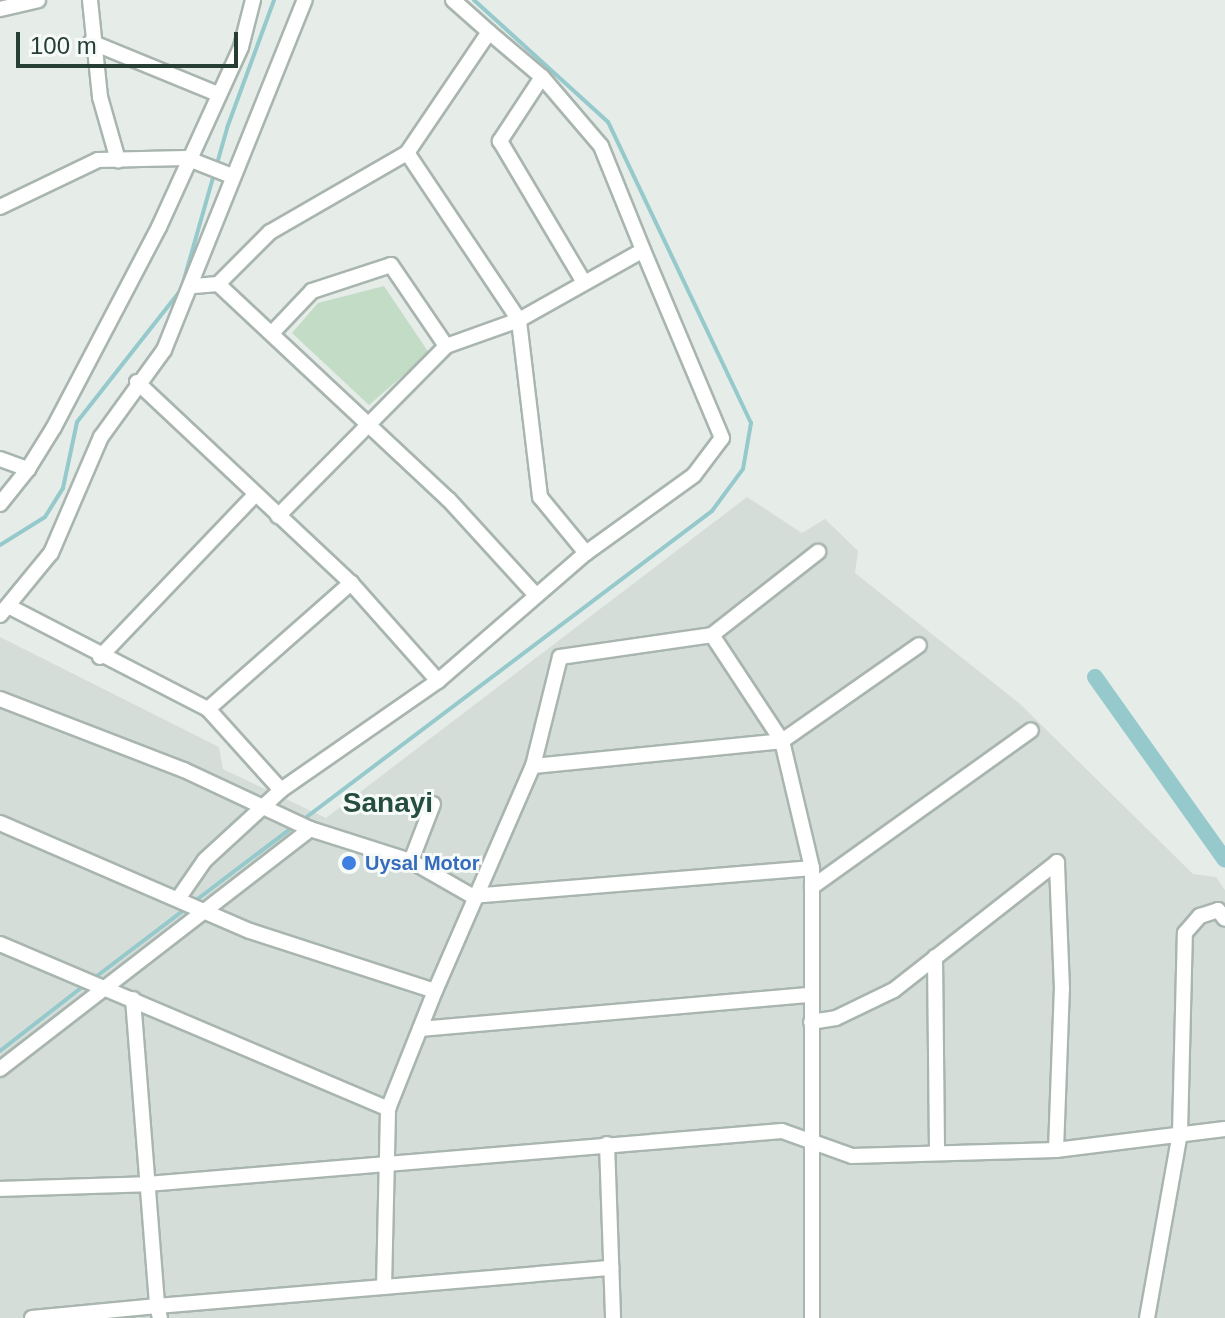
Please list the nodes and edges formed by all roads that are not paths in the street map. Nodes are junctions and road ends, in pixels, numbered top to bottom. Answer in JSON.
{"nodes":[{"id":1,"x":38,"y":0,"type":"edge"},
{"id":2,"x":90,"y":0,"type":"edge"},
{"id":3,"x":253,"y":0,"type":"edge"},
{"id":4,"x":305,"y":0,"type":"edge"},
{"id":5,"x":453,"y":0,"type":"edge"},
{"id":6,"x":0,"y":9,"type":"edge"},
{"id":7,"x":489,"y":32,"type":"junction"},
{"id":8,"x":91,"y":42,"type":"junction"},
{"id":9,"x":542,"y":77,"type":"junction"},
{"id":10,"x":218,"y":94,"type":"junction"},
{"id":11,"x":407,"y":153,"type":"junction"},
{"id":12,"x":118,"y":160,"type":"junction"},
{"id":13,"x":193,"y":160,"type":"junction"},
{"id":14,"x":226,"y":173,"type":"junction"},
{"id":15,"x":0,"y":207,"type":"edge"},
{"id":16,"x":643,"y":250,"type":"junction"},
{"id":17,"x":583,"y":281,"type":"junction"},
{"id":18,"x":218,"y":284,"type":"junction"},
{"id":19,"x":194,"y":286,"type":"junction"},
{"id":20,"x":519,"y":320,"type":"junction"},
{"id":21,"x":274,"y":331,"type":"junction"},
{"id":22,"x":446,"y":346,"type":"junction"},
{"id":23,"x":137,"y":382,"type":"junction"},
{"id":24,"x":367,"y":424,"type":"junction"},
{"id":25,"x":0,"y":459,"type":"edge"},
{"id":26,"x":28,"y":469,"type":"junction"},
{"id":27,"x":254,"y":496,"type":"junction"},
{"id":28,"x":0,"y":504,"type":"edge"},
{"id":29,"x":278,"y":516,"type":"junction"},
{"id":30,"x":818,"y":552,"type":"dead end"},
{"id":31,"x":586,"y":553,"type":"junction"},
{"id":32,"x":351,"y":583,"type":"junction"},
{"id":33,"x":533,"y":592,"type":"junction"},
{"id":34,"x":6,"y":612,"type":"edge"},
{"id":35,"x":712,"y":635,"type":"junction"},
{"id":36,"x":919,"y":645,"type":"dead end"},
{"id":37,"x":100,"y":657,"type":"junction"},
{"id":38,"x":438,"y":681,"type":"junction"},
{"id":39,"x":0,"y":699,"type":"edge"},
{"id":40,"x":208,"y":709,"type":"junction"},
{"id":41,"x":1031,"y":730,"type":"dead end"},
{"id":42,"x":782,"y":741,"type":"junction"},
{"id":43,"x":533,"y":766,"type":"junction"},
{"id":44,"x":281,"y":790,"type":"junction"},
{"id":45,"x":433,"y":804,"type":"dead end"},
{"id":46,"x":260,"y":811,"type":"junction"},
{"id":47,"x":0,"y":823,"type":"edge"},
{"id":48,"x":308,"y":829,"type":"junction"},
{"id":49,"x":411,"y":861,"type":"junction"},
{"id":50,"x":812,"y":868,"type":"junction"},
{"id":51,"x":812,"y":887,"type":"junction"},
{"id":52,"x":472,"y":896,"type":"junction"},
{"id":53,"x":180,"y":899,"type":"junction"},
{"id":54,"x":210,"y":910,"type":"junction"},
{"id":55,"x":1225,"y":919,"type":"edge"},
{"id":56,"x":0,"y":944,"type":"edge"},
{"id":57,"x":935,"y":957,"type":"junction"},
{"id":58,"x":107,"y":989,"type":"junction"},
{"id":59,"x":435,"y":991,"type":"junction"},
{"id":60,"x":811,"y":995,"type":"junction"},
{"id":61,"x":133,"y":999,"type":"junction"},
{"id":62,"x":811,"y":1022,"type":"junction"},
{"id":63,"x":420,"y":1029,"type":"junction"},
{"id":64,"x":0,"y":1069,"type":"edge"},
{"id":65,"x":388,"y":1109,"type":"junction"},
{"id":66,"x":1225,"y":1129,"type":"edge"},
{"id":67,"x":1180,"y":1133,"type":"junction"},
{"id":68,"x":810,"y":1138,"type":"junction"},
{"id":69,"x":607,"y":1144,"type":"junction"},
{"id":70,"x":1056,"y":1150,"type":"junction"},
{"id":71,"x":937,"y":1153,"type":"junction"},
{"id":72,"x":382,"y":1165,"type":"junction"},
{"id":73,"x":147,"y":1184,"type":"junction"},
{"id":74,"x":0,"y":1189,"type":"edge"},
{"id":75,"x":611,"y":1268,"type":"junction"},
{"id":76,"x":384,"y":1287,"type":"junction"},
{"id":77,"x":158,"y":1312,"type":"edge"},
{"id":78,"x":32,"y":1318,"type":"edge"},
{"id":79,"x":613,"y":1318,"type":"edge"},
{"id":80,"x":812,"y":1318,"type":"edge"},
{"id":81,"x":1147,"y":1318,"type":"edge"}],
"edges":[{"from":1,"to":6,"type":"street"},
{"from":2,"to":8,"type":"street"},
{"from":3,"to":10,"type":"street"},
{"from":4,"to":14,"type":"street"},
{"from":5,"to":7,"type":"street"},
{"from":7,"to":9,"type":"street"},
{"from":7,"to":11,"type":"street"},
{"from":8,"to":10,"type":"street"},
{"from":8,"to":12,"type":"street"},
{"from":9,"to":16,"type":"street"},
{"from":9,"to":17,"type":"street"},
{"from":10,"to":13,"type":"street"},
{"from":11,"to":18,"type":"street"},
{"from":11,"to":20,"type":"street"},
{"from":12,"to":13,"type":"street"},
{"from":12,"to":15,"type":"street"},
{"from":13,"to":14,"type":"street"},
{"from":13,"to":26,"type":"street"},
{"from":14,"to":19,"type":"street"},
{"from":16,"to":17,"type":"street"},
{"from":16,"to":31,"type":"street"},
{"from":17,"to":20,"type":"street"},
{"from":18,"to":19,"type":"street"},
{"from":18,"to":21,"type":"street"},
{"from":19,"to":23,"type":"street"},
{"from":20,"to":22,"type":"street"},
{"from":20,"to":31,"type":"street"},
{"from":21,"to":22,"type":"street"},
{"from":21,"to":24,"type":"street"},
{"from":22,"to":24,"type":"street"},
{"from":23,"to":27,"type":"street"},
{"from":23,"to":34,"type":"street"},
{"from":24,"to":29,"type":"street"},
{"from":24,"to":33,"type":"street"},
{"from":25,"to":26,"type":"street"},
{"from":26,"to":28,"type":"street"},
{"from":27,"to":29,"type":"street"},
{"from":27,"to":37,"type":"street"},
{"from":29,"to":32,"type":"street"},
{"from":30,"to":35,"type":"street"},
{"from":31,"to":33,"type":"street"},
{"from":32,"to":38,"type":"street"},
{"from":32,"to":40,"type":"street"},
{"from":33,"to":38,"type":"street"},
{"from":34,"to":37,"type":"street"},
{"from":35,"to":42,"type":"street"},
{"from":35,"to":43,"type":"street"},
{"from":36,"to":42,"type":"street"},
{"from":37,"to":40,"type":"street"},
{"from":38,"to":44,"type":"street"},
{"from":39,"to":46,"type":"street"},
{"from":40,"to":44,"type":"street"},
{"from":41,"to":51,"type":"street"},
{"from":42,"to":43,"type":"street"},
{"from":42,"to":50,"type":"street"},
{"from":43,"to":52,"type":"street"},
{"from":44,"to":46,"type":"street"},
{"from":45,"to":49,"type":"street"},
{"from":46,"to":48,"type":"street"},
{"from":46,"to":53,"type":"street"},
{"from":47,"to":53,"type":"street"},
{"from":48,"to":49,"type":"street"},
{"from":48,"to":54,"type":"street"},
{"from":49,"to":52,"type":"street"},
{"from":50,"to":51,"type":"street"},
{"from":50,"to":52,"type":"street"},
{"from":51,"to":60,"type":"street"},
{"from":52,"to":59,"type":"street"},
{"from":53,"to":54,"type":"street"},
{"from":54,"to":58,"type":"street"},
{"from":54,"to":59,"type":"street"},
{"from":55,"to":67,"type":"street"},
{"from":56,"to":58,"type":"street"},
{"from":57,"to":62,"type":"street"},
{"from":57,"to":70,"type":"street"},
{"from":57,"to":71,"type":"street"},
{"from":58,"to":61,"type":"street"},
{"from":58,"to":64,"type":"street"},
{"from":59,"to":63,"type":"street"},
{"from":60,"to":62,"type":"street"},
{"from":60,"to":63,"type":"street"},
{"from":61,"to":65,"type":"street"},
{"from":61,"to":73,"type":"street"},
{"from":62,"to":68,"type":"street"},
{"from":63,"to":65,"type":"street"},
{"from":65,"to":72,"type":"street"},
{"from":66,"to":67,"type":"street"},
{"from":67,"to":70,"type":"street"},
{"from":67,"to":81,"type":"street"},
{"from":68,"to":69,"type":"street"},
{"from":68,"to":71,"type":"street"},
{"from":68,"to":80,"type":"street"},
{"from":69,"to":72,"type":"street"},
{"from":69,"to":75,"type":"street"},
{"from":70,"to":71,"type":"street"},
{"from":72,"to":73,"type":"street"},
{"from":72,"to":76,"type":"street"},
{"from":73,"to":74,"type":"street"},
{"from":73,"to":77,"type":"street"},
{"from":75,"to":76,"type":"street"},
{"from":75,"to":79,"type":"street"},
{"from":76,"to":77,"type":"street"},
{"from":77,"to":78,"type":"street"}]}
